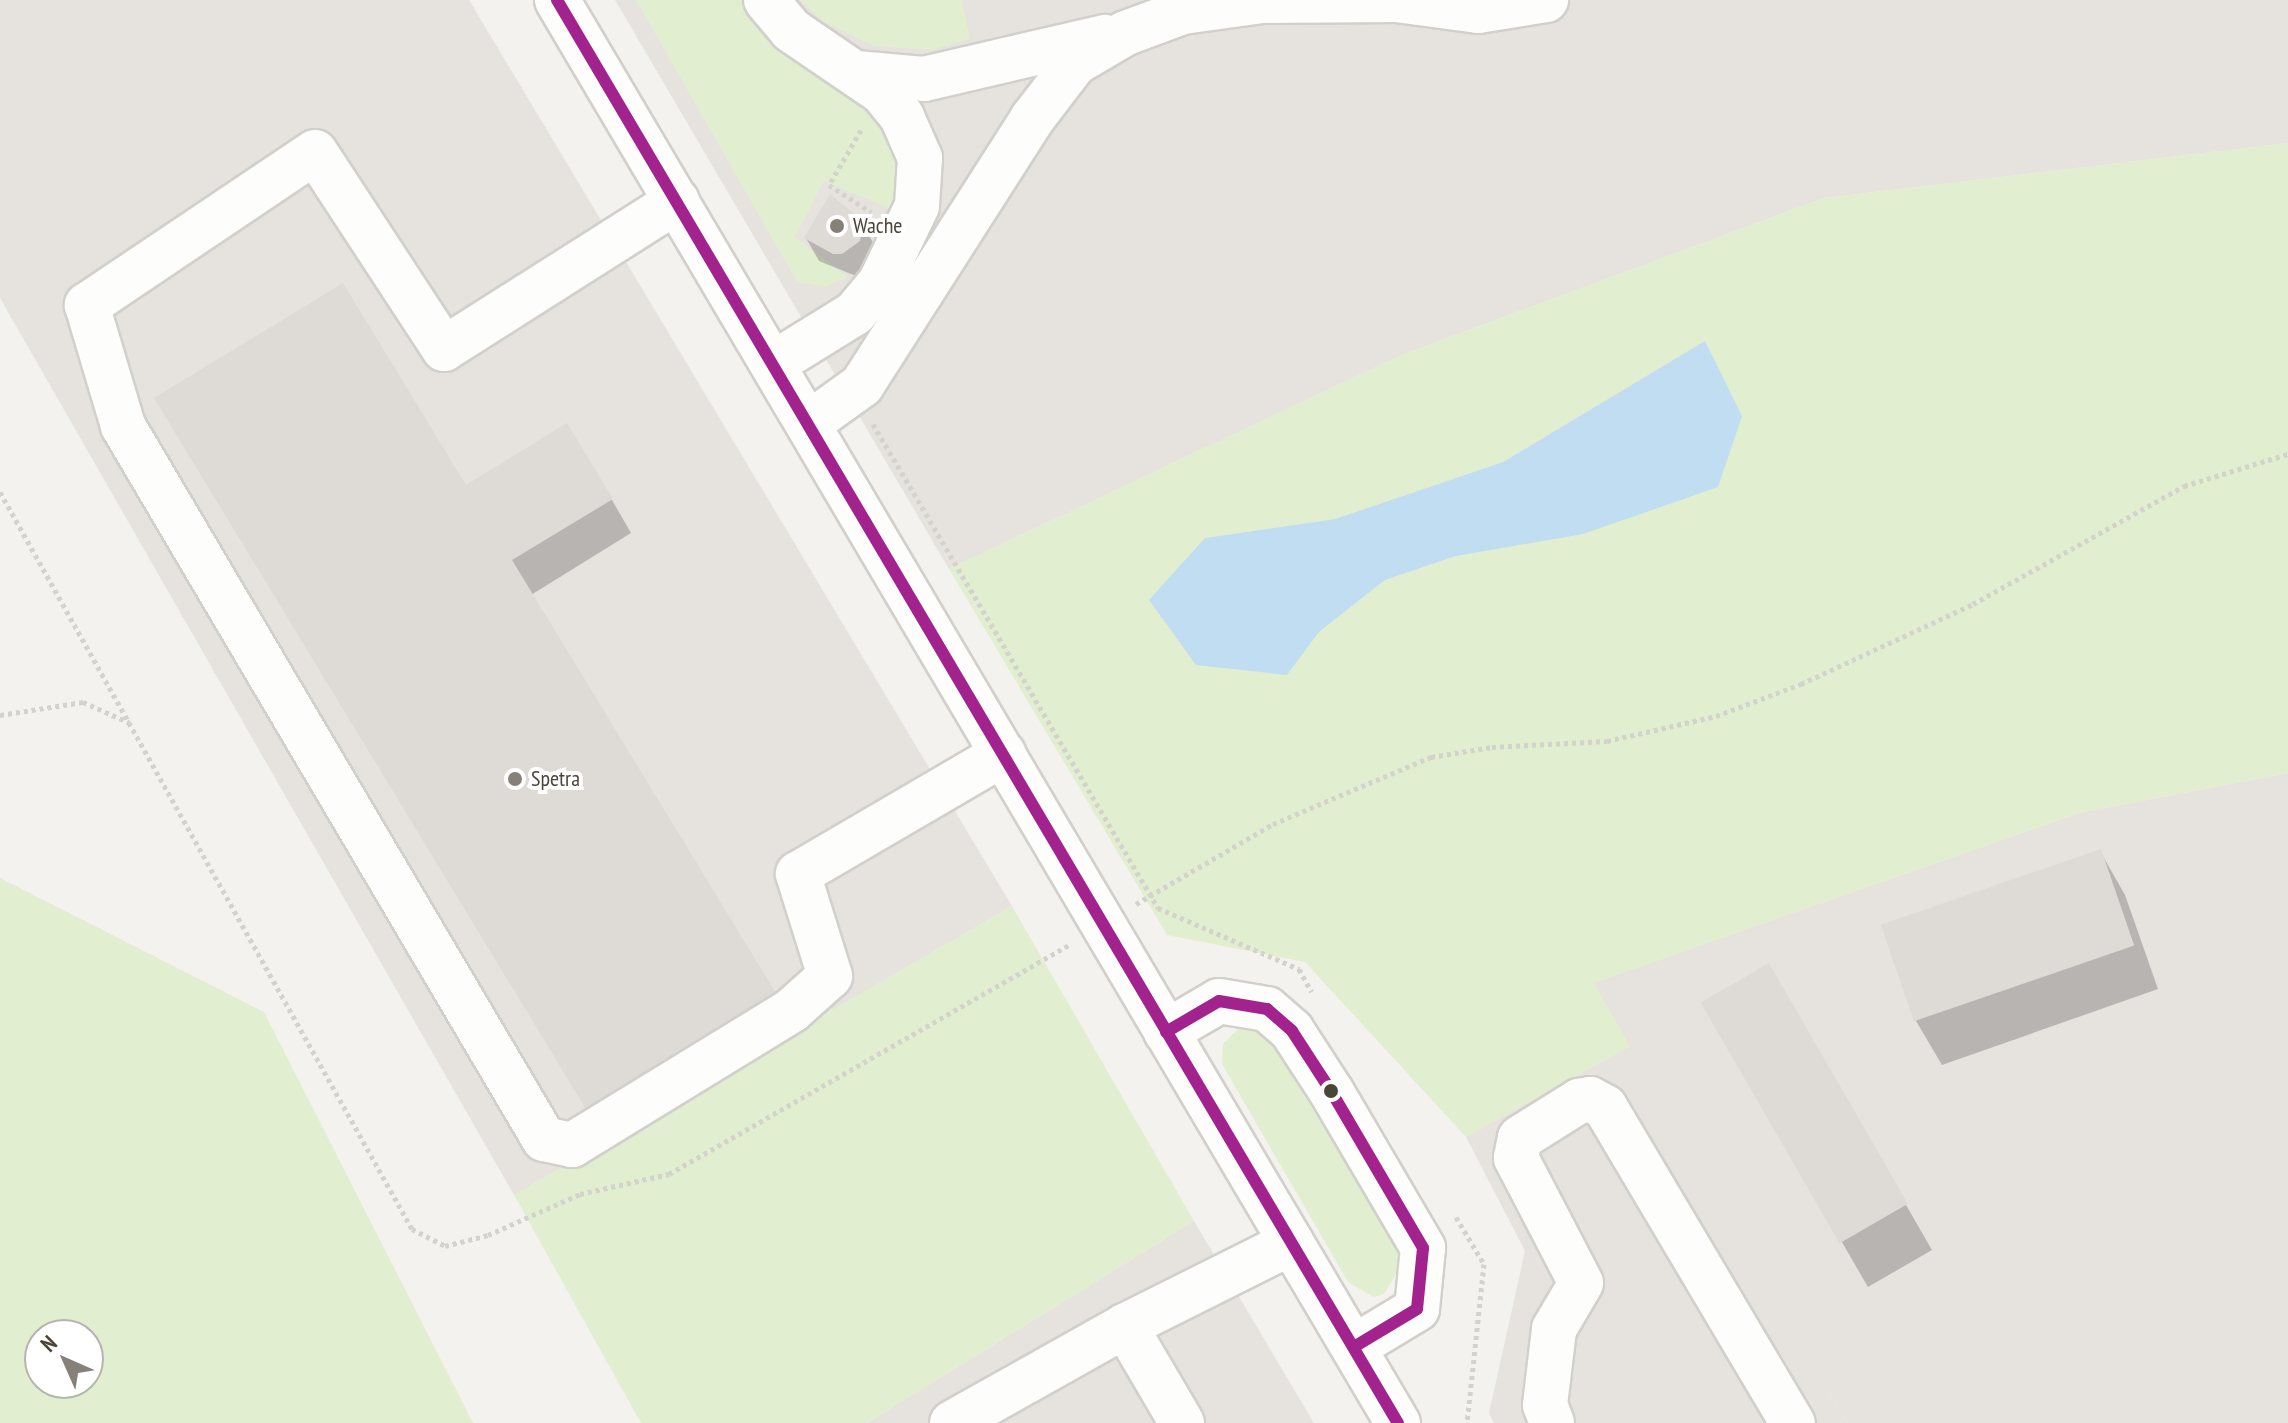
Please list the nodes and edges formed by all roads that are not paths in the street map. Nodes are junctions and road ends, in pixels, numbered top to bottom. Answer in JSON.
{"nodes":[{"id":1,"x":557,"y":0,"type":"edge"},
{"id":2,"x":766,"y":0,"type":"edge"},
{"id":3,"x":1396,"y":0,"type":"edge"},
{"id":4,"x":1546,"y":0,"type":"edge"},
{"id":5,"x":1126,"y":33,"type":"junction"},
{"id":6,"x":856,"y":73,"type":"junction"},
{"id":7,"x":677,"y":201,"type":"junction"},
{"id":8,"x":774,"y":363,"type":"junction"},
{"id":9,"x":808,"y":424,"type":"junction"},
{"id":10,"x":1003,"y":754,"type":"junction"},
{"id":11,"x":1166,"y":1032,"type":"junction"},
{"id":12,"x":1291,"y":1243,"type":"junction"},
{"id":13,"x":1125,"y":1326,"type":"junction"},
{"id":14,"x":1354,"y":1347,"type":"junction"},
{"id":15,"x":952,"y":1423,"type":"edge"},
{"id":16,"x":1182,"y":1423,"type":"edge"},
{"id":17,"x":1398,"y":1423,"type":"edge"},
{"id":18,"x":1552,"y":1423,"type":"edge"},
{"id":19,"x":1793,"y":1423,"type":"edge"}],
"edges":[{"from":1,"to":7,"type":"street"},
{"from":2,"to":6,"type":"street"},
{"from":3,"to":4,"type":"street"},
{"from":3,"to":5,"type":"street"},
{"from":5,"to":6,"type":"street"},
{"from":5,"to":9,"type":"street"},
{"from":6,"to":8,"type":"street"},
{"from":7,"to":8,"type":"street"},
{"from":7,"to":10,"type":"street"},
{"from":8,"to":9,"type":"street"},
{"from":9,"to":10,"type":"street"},
{"from":10,"to":11,"type":"street"},
{"from":11,"to":12,"type":"street"},
{"from":11,"to":14,"type":"street"},
{"from":12,"to":13,"type":"street"},
{"from":12,"to":14,"type":"street"},
{"from":13,"to":15,"type":"street"},
{"from":13,"to":16,"type":"street"},
{"from":14,"to":17,"type":"street"},
{"from":18,"to":19,"type":"street"}]}
